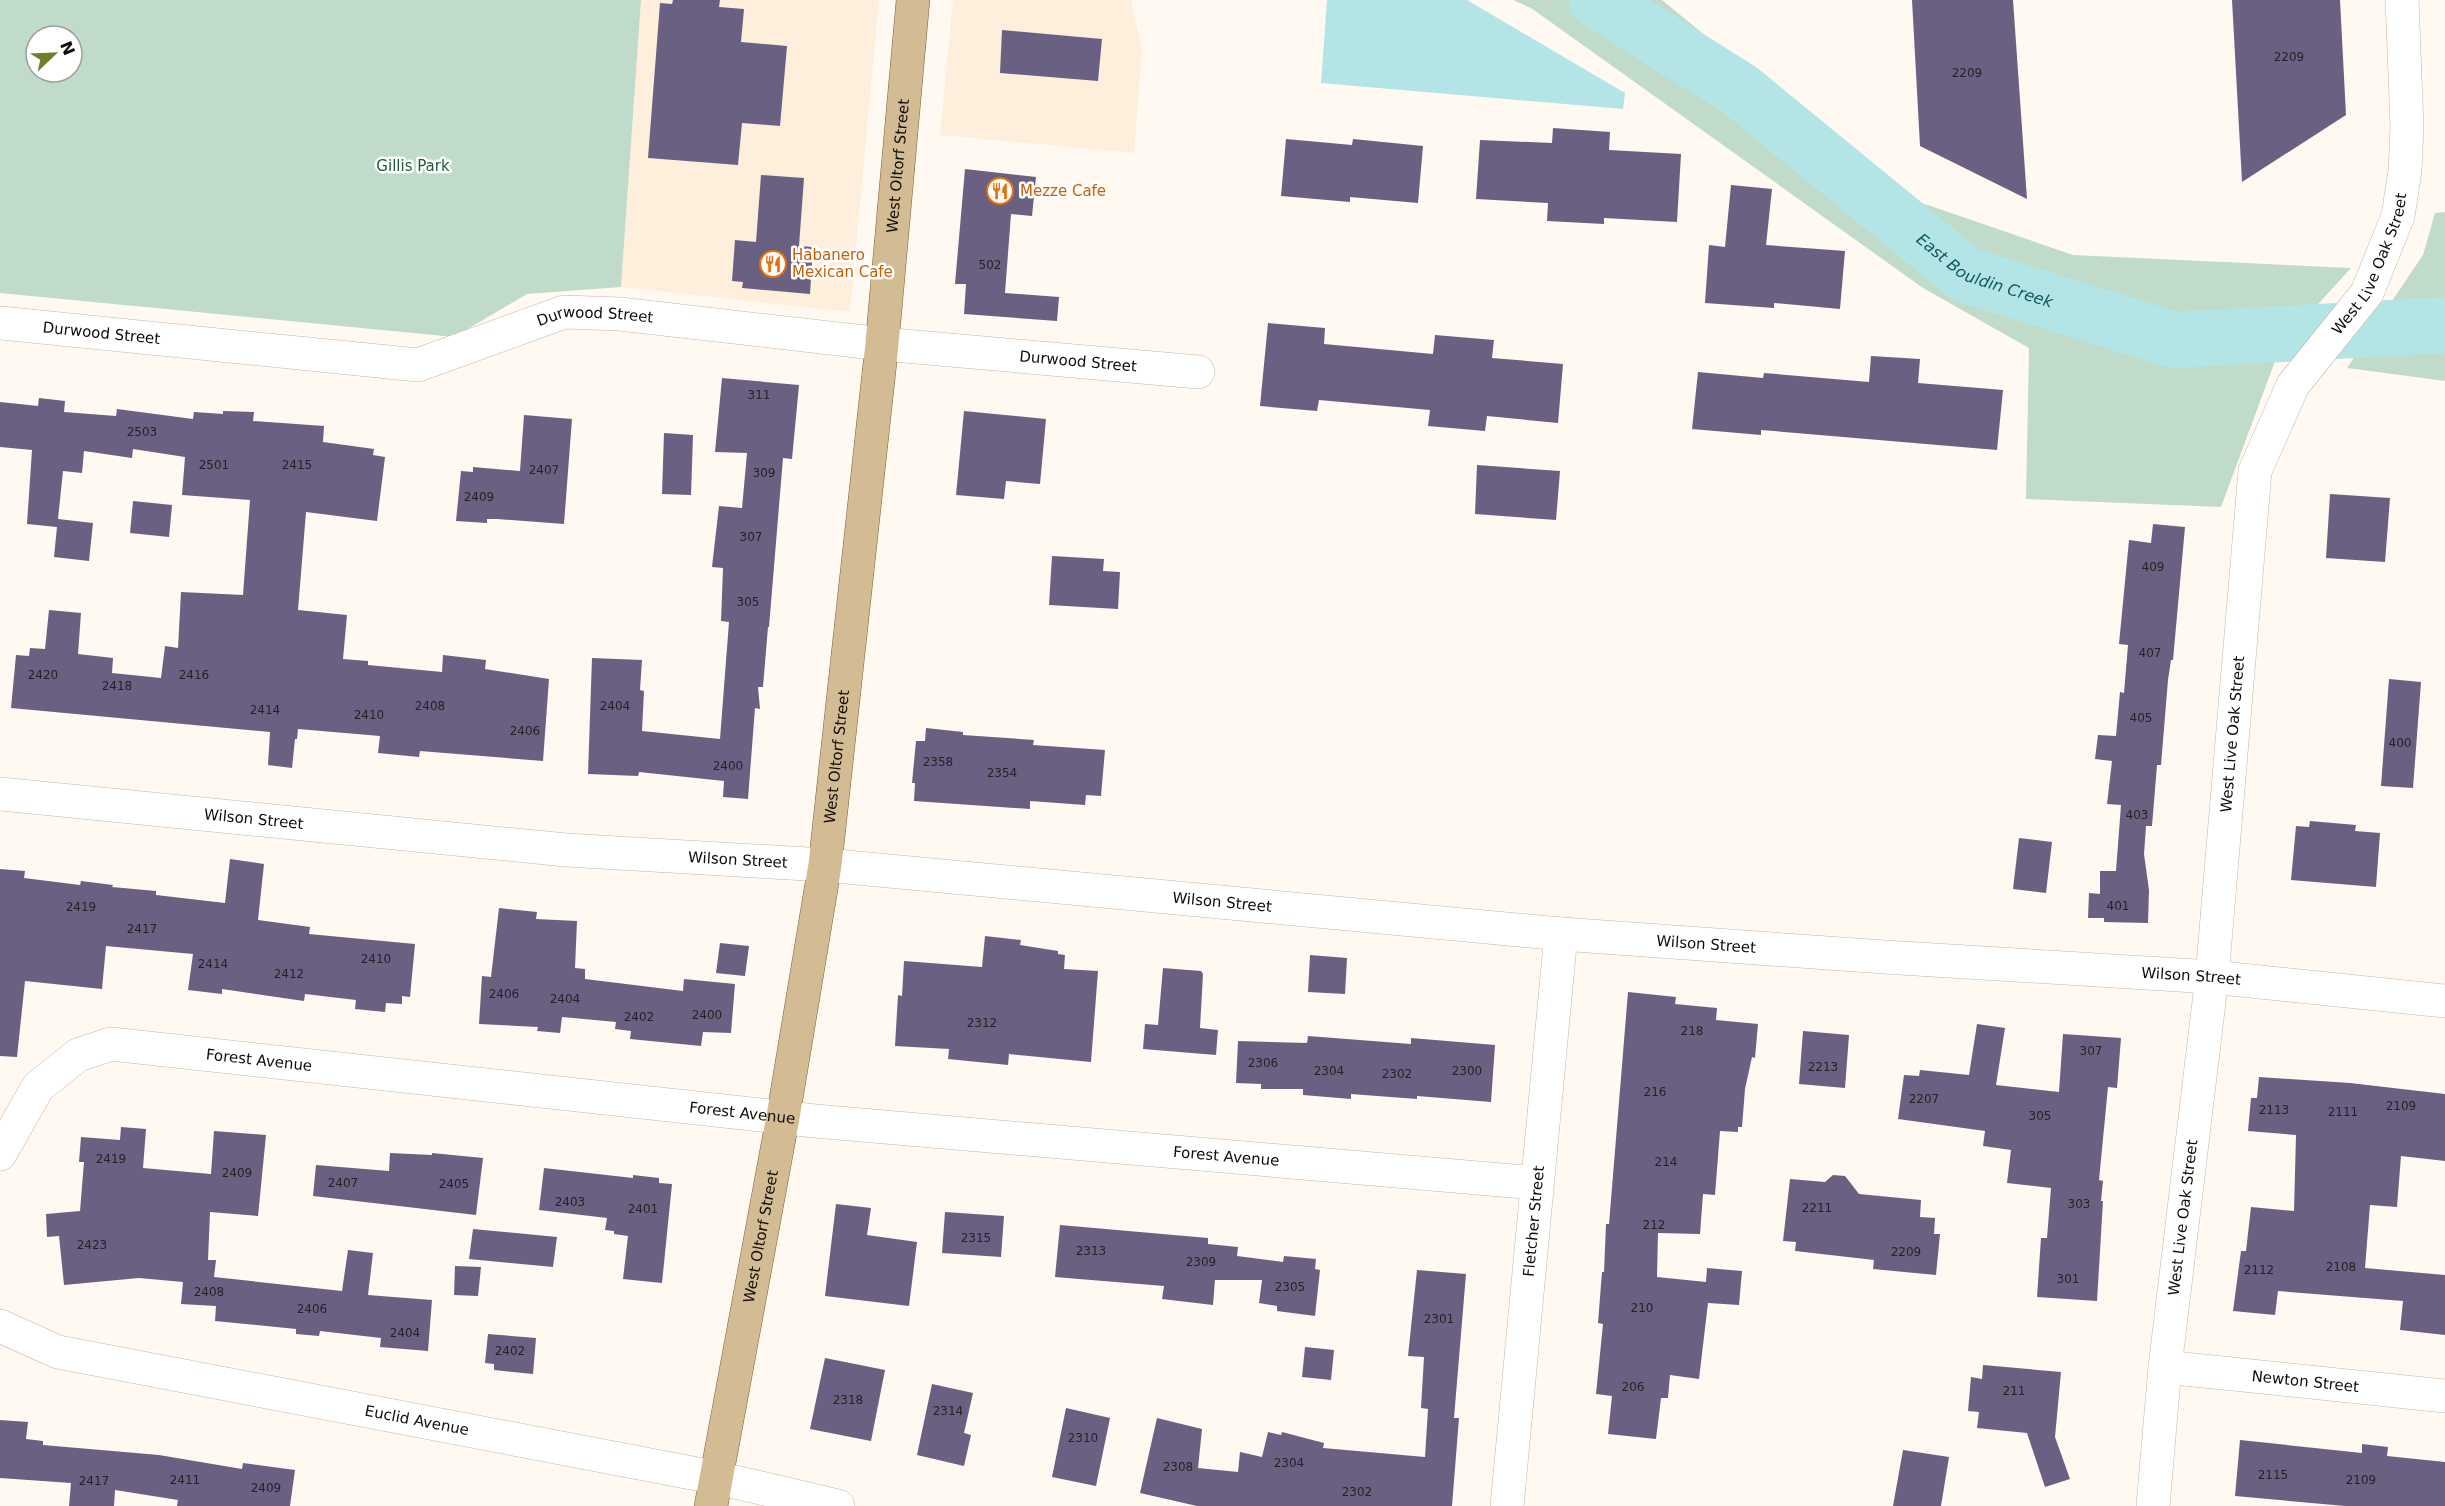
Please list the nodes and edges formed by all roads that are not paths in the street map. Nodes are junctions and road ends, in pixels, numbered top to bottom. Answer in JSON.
{"nodes":[{"id":1,"x":913,"y":0,"type":"edge"},
{"id":2,"x":2402,"y":0,"type":"edge"},
{"id":3,"x":0,"y":323,"type":"edge"},
{"id":4,"x":882,"y":344,"type":"junction"},
{"id":5,"x":1198,"y":372,"type":"dead end"},
{"id":6,"x":0,"y":794,"type":"edge"},
{"id":7,"x":825,"y":864,"type":"junction"},
{"id":8,"x":1561,"y":934,"type":"junction"},
{"id":9,"x":2212,"y":976,"type":"junction"},
{"id":10,"x":2445,"y":1001,"type":"edge"},
{"id":11,"x":783,"y":1117,"type":"junction"},
{"id":12,"x":0,"y":1154,"type":"edge"},
{"id":13,"x":1536,"y":1183,"type":"junction"},
{"id":14,"x":0,"y":1326,"type":"edge"},
{"id":15,"x":2165,"y":1368,"type":"junction"},
{"id":16,"x":2445,"y":1396,"type":"edge"},
{"id":17,"x":714,"y":1492,"type":"edge"},
{"id":18,"x":838,"y":1506,"type":"edge"},
{"id":19,"x":1507,"y":1506,"type":"edge"},
{"id":20,"x":2153,"y":1506,"type":"edge"}],
"edges":[{"from":1,"to":4,"type":"main road","name":"West Oltorf Street"},
{"from":2,"to":9,"type":"street","name":"West Live Oak Street"},
{"from":3,"to":4,"type":"street","name":"Durwood Street"},
{"from":4,"to":5,"type":"street","name":"Durwood Street"},
{"from":4,"to":7,"type":"main road","name":"West Oltorf Street"},
{"from":6,"to":7,"type":"street","name":"Wilson Street"},
{"from":7,"to":8,"type":"street","name":"Wilson Street"},
{"from":7,"to":11,"type":"main road","name":"West Oltorf Street"},
{"from":8,"to":9,"type":"street","name":"Wilson Street"},
{"from":8,"to":13,"type":"street","name":"Fletcher Street"},
{"from":9,"to":10,"type":"street","name":"Wilson Street"},
{"from":9,"to":15,"type":"street","name":"West Live Oak Street"},
{"from":11,"to":12,"type":"street","name":"Forest Avenue"},
{"from":11,"to":13,"type":"street","name":"Forest Avenue"},
{"from":11,"to":17,"type":"main road","name":"West Oltorf Street"},
{"from":13,"to":19,"type":"street","name":"Fletcher Street"},
{"from":14,"to":17,"type":"street","name":"Euclid Avenue"},
{"from":15,"to":16,"type":"street","name":"Newton Street"},
{"from":15,"to":20,"type":"street","name":"West Live Oak Street"},
{"from":17,"to":18,"type":"street","name":"Euclid Avenue"}]}
